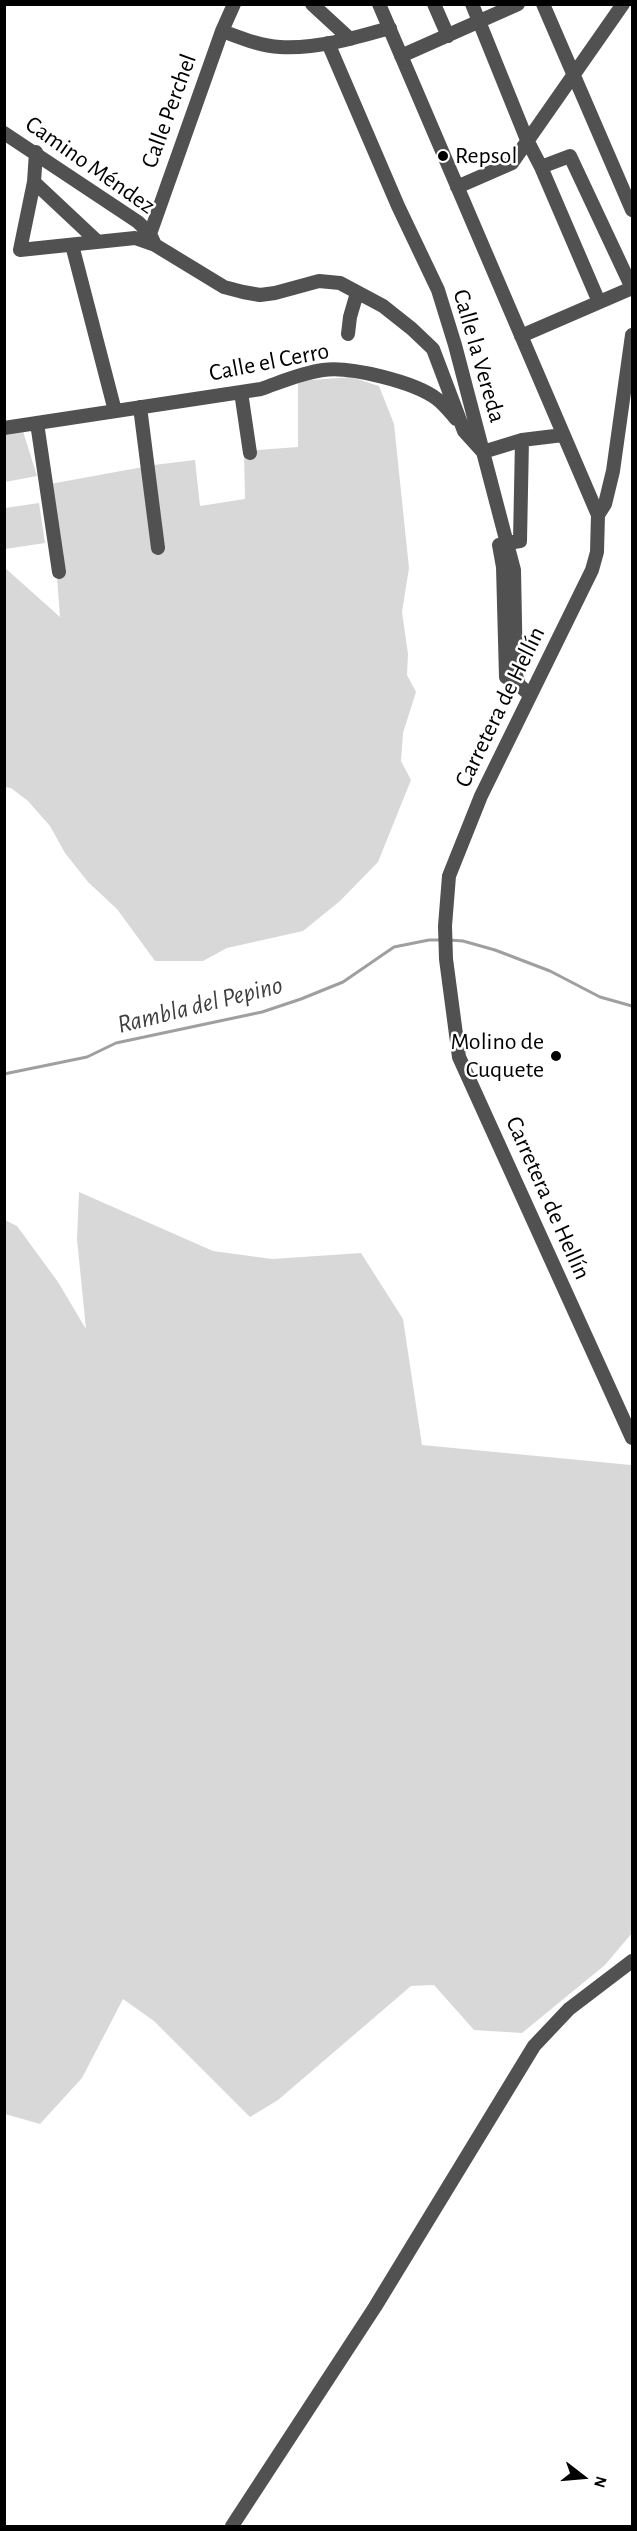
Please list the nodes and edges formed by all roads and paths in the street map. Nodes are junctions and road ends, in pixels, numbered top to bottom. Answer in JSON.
{"nodes":[{"id":1,"x":234,"y":4,"type":"edge"},
{"id":2,"x":312,"y":4,"type":"edge"},
{"id":3,"x":380,"y":4,"type":"edge"},
{"id":4,"x":434,"y":4,"type":"edge"},
{"id":5,"x":472,"y":4,"type":"edge"},
{"id":6,"x":543,"y":4,"type":"edge"},
{"id":7,"x":623,"y":4,"type":"edge"},
{"id":8,"x":511,"y":6,"type":"edge"},
{"id":9,"x":479,"y":22,"type":"junction"},
{"id":10,"x":390,"y":28,"type":"junction"},
{"id":11,"x":222,"y":31,"type":"junction"},
{"id":12,"x":448,"y":36,"type":"junction"},
{"id":13,"x":350,"y":39,"type":"junction"},
{"id":14,"x":328,"y":43,"type":"junction"},
{"id":15,"x":401,"y":56,"type":"junction"},
{"id":16,"x":573,"y":75,"type":"junction"},
{"id":17,"x":4,"y":133,"type":"edge"},
{"id":18,"x":527,"y":140,"type":"junction"},
{"id":19,"x":36,"y":152,"type":"junction"},
{"id":20,"x":541,"y":167,"type":"junction"},
{"id":21,"x":34,"y":182,"type":"junction"},
{"id":22,"x":457,"y":187,"type":"junction"},
{"id":23,"x":633,"y":210,"type":"edge"},
{"id":24,"x":152,"y":240,"type":"junction"},
{"id":25,"x":98,"y":242,"type":"junction"},
{"id":26,"x":72,"y":245,"type":"junction"},
{"id":27,"x":632,"y":288,"type":"edge"},
{"id":28,"x":357,"y":293,"type":"junction"},
{"id":29,"x":599,"y":302,"type":"junction"},
{"id":30,"x":348,"y":334,"type":"dead end"},
{"id":31,"x":633,"y":335,"type":"edge"},
{"id":32,"x":521,"y":336,"type":"junction"},
{"id":33,"x":241,"y":392,"type":"junction"},
{"id":34,"x":140,"y":407,"type":"junction"},
{"id":35,"x":115,"y":411,"type":"junction"},
{"id":36,"x":37,"y":423,"type":"junction"},
{"id":37,"x":461,"y":425,"type":"junction"},
{"id":38,"x":4,"y":428,"type":"edge"},
{"id":39,"x":563,"y":435,"type":"junction"},
{"id":40,"x":522,"y":440,"type":"junction"},
{"id":41,"x":483,"y":452,"type":"junction"},
{"id":42,"x":250,"y":453,"type":"dead end"},
{"id":43,"x":497,"y":512,"type":"junction"},
{"id":44,"x":598,"y":515,"type":"junction"},
{"id":45,"x":508,"y":543,"type":"junction"},
{"id":46,"x":158,"y":548,"type":"dead end"},
{"id":47,"x":59,"y":572,"type":"dead end"},
{"id":48,"x":524,"y":690,"type":"junction"},
{"id":49,"x":633,"y":1438,"type":"edge"},
{"id":50,"x":633,"y":1961,"type":"edge"},
{"id":51,"x":232,"y":2526,"type":"edge"}],
"edges":[{"from":1,"to":11,"type":"street","name":"Calle Perchel"},
{"from":2,"to":13,"type":"street"},
{"from":3,"to":10,"type":"street","name":"Carretera de Hellín"},
{"from":4,"to":12,"type":"street"},
{"from":5,"to":9,"type":"street"},
{"from":6,"to":16,"type":"street"},
{"from":7,"to":16,"type":"street"},
{"from":8,"to":9,"type":"street"},
{"from":9,"to":12,"type":"street"},
{"from":9,"to":18,"type":"street"},
{"from":10,"to":13,"type":"street"},
{"from":10,"to":15,"type":"street","name":"Carretera de Hellín"},
{"from":11,"to":14,"type":"street"},
{"from":11,"to":24,"type":"street","name":"Calle Perchel"},
{"from":12,"to":15,"type":"street"},
{"from":13,"to":14,"type":"street"},
{"from":14,"to":41,"type":"street","name":"Calle la Vereda"},
{"from":15,"to":22,"type":"street","name":"Carretera de Hellín"},
{"from":16,"to":18,"type":"street"},
{"from":16,"to":23,"type":"street"},
{"from":17,"to":19,"type":"street","name":"Camino Méndez"},
{"from":18,"to":20,"type":"street"},
{"from":18,"to":22,"type":"street"},
{"from":19,"to":21,"type":"street"},
{"from":19,"to":24,"type":"street","name":"Camino Méndez"},
{"from":20,"to":27,"type":"street"},
{"from":20,"to":29,"type":"street"},
{"from":21,"to":25,"type":"street"},
{"from":21,"to":26,"type":"street"},
{"from":22,"to":32,"type":"street","name":"Carretera de Hellín"},
{"from":24,"to":25,"type":"street"},
{"from":24,"to":28,"type":"street"},
{"from":25,"to":26,"type":"street"},
{"from":26,"to":35,"type":"street"},
{"from":27,"to":29,"type":"street"},
{"from":28,"to":30,"type":"street","name":"Calle el Cerro"},
{"from":28,"to":37,"type":"street"},
{"from":29,"to":32,"type":"street"},
{"from":31,"to":44,"type":"street"},
{"from":32,"to":39,"type":"street","name":"Carretera de Hellín"},
{"from":33,"to":34,"type":"street","name":"Calle el Cerro"},
{"from":33,"to":37,"type":"street","name":"Calle el Cerro"},
{"from":33,"to":42,"type":"street"},
{"from":34,"to":35,"type":"street","name":"Calle el Cerro"},
{"from":34,"to":46,"type":"street"},
{"from":35,"to":36,"type":"street","name":"Calle el Cerro"},
{"from":36,"to":38,"type":"street","name":"Calle el Cerro"},
{"from":36,"to":47,"type":"street"},
{"from":37,"to":41,"type":"street"},
{"from":39,"to":40,"type":"street"},
{"from":39,"to":44,"type":"street","name":"Carretera de Hellín"},
{"from":40,"to":41,"type":"street"},
{"from":40,"to":45,"type":"street"},
{"from":41,"to":43,"type":"street","name":"Calle la Vereda"},
{"from":43,"to":45,"type":"street","name":"Calle la Vereda"},
{"from":43,"to":48,"type":"street"},
{"from":44,"to":48,"type":"street","name":"Carretera de Hellín"},
{"from":45,"to":48,"type":"street","name":"Calle la Vereda"},
{"from":48,"to":49,"type":"street","name":"Carretera de Hellín"},
{"from":50,"to":51,"type":"street"}]}
